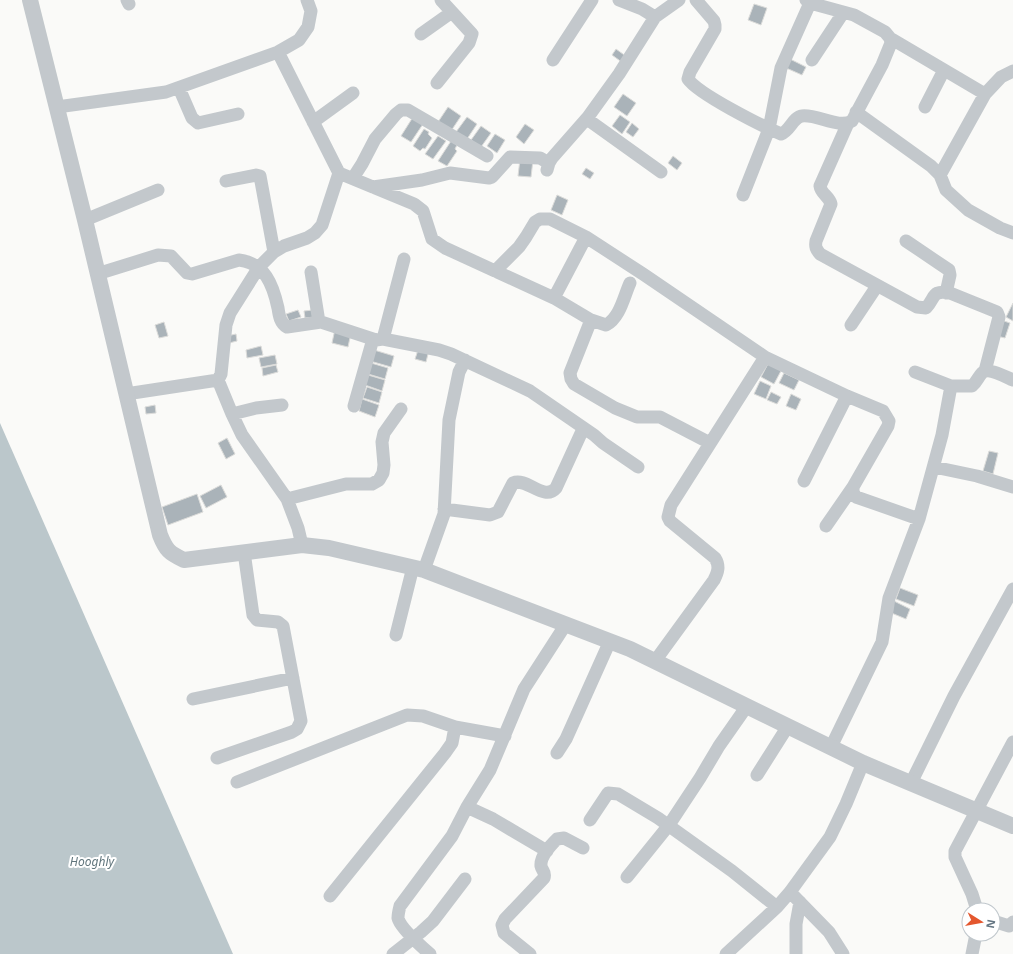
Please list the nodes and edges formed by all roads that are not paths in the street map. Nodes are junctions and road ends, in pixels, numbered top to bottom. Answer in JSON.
{"nodes":[{"id":1,"x":30,"y":0,"type":"edge"},
{"id":2,"x":307,"y":0,"type":"edge"},
{"id":3,"x":441,"y":0,"type":"edge"},
{"id":4,"x":592,"y":0,"type":"edge"},
{"id":5,"x":619,"y":0,"type":"edge"},
{"id":6,"x":679,"y":0,"type":"edge"},
{"id":7,"x":696,"y":0,"type":"edge"},
{"id":8,"x":808,"y":1,"type":"edge"},
{"id":9,"x":452,"y":12,"type":"junction"},
{"id":10,"x":843,"y":13,"type":"junction"},
{"id":11,"x":655,"y":17,"type":"junction"},
{"id":12,"x":421,"y":34,"type":"dead end"},
{"id":13,"x":890,"y":38,"type":"junction"},
{"id":14,"x":278,"y":52,"type":"junction"},
{"id":15,"x":553,"y":60,"type":"dead end"},
{"id":16,"x":812,"y":60,"type":"dead end"},
{"id":17,"x":944,"y":70,"type":"junction"},
{"id":18,"x":1013,"y":71,"type":"edge"},
{"id":19,"x":437,"y":83,"type":"dead end"},
{"id":20,"x":179,"y":88,"type":"junction"},
{"id":21,"x":353,"y":93,"type":"dead end"},
{"id":22,"x":985,"y":94,"type":"junction"},
{"id":23,"x":57,"y":107,"type":"junction"},
{"id":24,"x":925,"y":107,"type":"dead end"},
{"id":25,"x":856,"y":112,"type":"junction"},
{"id":26,"x":238,"y":114,"type":"dead end"},
{"id":27,"x":586,"y":119,"type":"junction"},
{"id":28,"x":313,"y":122,"type":"junction"},
{"id":29,"x":848,"y":123,"type":"junction"},
{"id":30,"x":769,"y":129,"type":"junction"},
{"id":31,"x":487,"y":156,"type":"dead end"},
{"id":32,"x":661,"y":172,"type":"dead end"},
{"id":33,"x":339,"y":173,"type":"junction"},
{"id":34,"x":940,"y":175,"type":"junction"},
{"id":35,"x":353,"y":178,"type":"junction"},
{"id":36,"x":226,"y":181,"type":"dead end"},
{"id":37,"x":373,"y":187,"type":"junction"},
{"id":38,"x":158,"y":190,"type":"dead end"},
{"id":39,"x":743,"y":195,"type":"dead end"},
{"id":40,"x":85,"y":220,"type":"junction"},
{"id":41,"x":1013,"y":234,"type":"edge"},
{"id":42,"x":586,"y":237,"type":"junction"},
{"id":43,"x":906,"y":241,"type":"dead end"},
{"id":44,"x":274,"y":252,"type":"junction"},
{"id":45,"x":404,"y":259,"type":"dead end"},
{"id":46,"x":259,"y":267,"type":"junction"},
{"id":47,"x":311,"y":272,"type":"dead end"},
{"id":48,"x":495,"y":272,"type":"junction"},
{"id":49,"x":97,"y":274,"type":"junction"},
{"id":50,"x":630,"y":283,"type":"dead end"},
{"id":51,"x":877,"y":286,"type":"junction"},
{"id":52,"x":946,"y":293,"type":"junction"},
{"id":53,"x":554,"y":298,"type":"junction"},
{"id":54,"x":591,"y":320,"type":"junction"},
{"id":55,"x":319,"y":322,"type":"junction"},
{"id":56,"x":851,"y":325,"type":"dead end"},
{"id":57,"x":378,"y":339,"type":"junction"},
{"id":58,"x":765,"y":357,"type":"junction"},
{"id":59,"x":465,"y":360,"type":"junction"},
{"id":60,"x":985,"y":371,"type":"junction"},
{"id":61,"x":915,"y":372,"type":"dead end"},
{"id":62,"x":218,"y":380,"type":"junction"},
{"id":63,"x":1013,"y":380,"type":"edge"},
{"id":64,"x":951,"y":386,"type":"junction"},
{"id":65,"x":126,"y":394,"type":"junction"},
{"id":66,"x":847,"y":396,"type":"junction"},
{"id":67,"x":282,"y":405,"type":"dead end"},
{"id":68,"x":354,"y":406,"type":"dead end"},
{"id":69,"x":401,"y":410,"type":"dead end"},
{"id":70,"x":232,"y":414,"type":"junction"},
{"id":71,"x":583,"y":429,"type":"junction"},
{"id":72,"x":710,"y":443,"type":"junction"},
{"id":73,"x":638,"y":467,"type":"dead end"},
{"id":74,"x":934,"y":467,"type":"junction"},
{"id":75,"x":804,"y":481,"type":"dead end"},
{"id":76,"x":853,"y":487,"type":"junction"},
{"id":77,"x":1013,"y":487,"type":"edge"},
{"id":78,"x":287,"y":499,"type":"junction"},
{"id":79,"x":444,"y":509,"type":"junction"},
{"id":80,"x":919,"y":519,"type":"junction"},
{"id":81,"x":826,"y":526,"type":"dead end"},
{"id":82,"x":302,"y":545,"type":"junction"},
{"id":83,"x":244,"y":552,"type":"junction"},
{"id":84,"x":418,"y":569,"type":"junction"},
{"id":85,"x":1013,"y":589,"type":"edge"},
{"id":86,"x":566,"y":624,"type":"junction"},
{"id":87,"x":396,"y":635,"type":"dead end"},
{"id":88,"x":610,"y":641,"type":"junction"},
{"id":89,"x":655,"y":661,"type":"junction"},
{"id":90,"x":293,"y":678,"type":"junction"},
{"id":91,"x":193,"y":699,"type":"dead end"},
{"id":92,"x":747,"y":706,"type":"junction"},
{"id":93,"x":788,"y":726,"type":"junction"},
{"id":94,"x":455,"y":727,"type":"junction"},
{"id":95,"x":505,"y":736,"type":"junction"},
{"id":96,"x":1013,"y":742,"type":"edge"},
{"id":97,"x":831,"y":747,"type":"junction"},
{"id":98,"x":558,"y":752,"type":"dead end"},
{"id":99,"x":217,"y":758,"type":"dead end"},
{"id":100,"x":863,"y":763,"type":"junction"},
{"id":101,"x":756,"y":775,"type":"dead end"},
{"id":102,"x":237,"y":782,"type":"dead end"},
{"id":103,"x":911,"y":783,"type":"junction"},
{"id":104,"x":467,"y":807,"type":"junction"},
{"id":105,"x":977,"y":811,"type":"junction"},
{"id":106,"x":590,"y":820,"type":"dead end"},
{"id":107,"x":669,"y":826,"type":"junction"},
{"id":108,"x":1013,"y":826,"type":"edge"},
{"id":109,"x":583,"y":848,"type":"dead end"},
{"id":110,"x":547,"y":851,"type":"junction"},
{"id":111,"x":627,"y":877,"type":"dead end"},
{"id":112,"x":465,"y":879,"type":"dead end"},
{"id":113,"x":790,"y":892,"type":"junction"},
{"id":114,"x":330,"y":896,"type":"dead end"},
{"id":115,"x":800,"y":902,"type":"junction"},
{"id":116,"x":974,"y":902,"type":"edge"},
{"id":117,"x":777,"y":907,"type":"junction"},
{"id":118,"x":1013,"y":922,"type":"edge"},
{"id":119,"x":1001,"y":923,"type":"edge"},
{"id":120,"x":412,"y":938,"type":"junction"},
{"id":121,"x":974,"y":942,"type":"edge"},
{"id":122,"x":393,"y":954,"type":"edge"},
{"id":123,"x":430,"y":954,"type":"edge"},
{"id":124,"x":530,"y":954,"type":"edge"},
{"id":125,"x":726,"y":954,"type":"edge"},
{"id":126,"x":796,"y":954,"type":"edge"},
{"id":127,"x":843,"y":954,"type":"edge"},
{"id":128,"x":972,"y":954,"type":"edge"}],
"edges":[{"from":1,"to":23,"type":"street"},
{"from":2,"to":14,"type":"street"},
{"from":3,"to":9,"type":"street"},
{"from":4,"to":15,"type":"street"},
{"from":5,"to":11,"type":"street"},
{"from":6,"to":11,"type":"street"},
{"from":7,"to":30,"type":"street"},
{"from":8,"to":10,"type":"street"},
{"from":8,"to":30,"type":"street"},
{"from":9,"to":12,"type":"street"},
{"from":9,"to":19,"type":"street"},
{"from":10,"to":13,"type":"street"},
{"from":10,"to":16,"type":"street"},
{"from":11,"to":27,"type":"street"},
{"from":13,"to":17,"type":"street"},
{"from":13,"to":25,"type":"street"},
{"from":14,"to":20,"type":"street"},
{"from":14,"to":28,"type":"street"},
{"from":17,"to":22,"type":"street"},
{"from":17,"to":24,"type":"street"},
{"from":18,"to":22,"type":"street"},
{"from":20,"to":23,"type":"street"},
{"from":20,"to":26,"type":"street"},
{"from":21,"to":28,"type":"street"},
{"from":22,"to":34,"type":"street"},
{"from":23,"to":40,"type":"street"},
{"from":25,"to":29,"type":"street"},
{"from":25,"to":34,"type":"street"},
{"from":27,"to":32,"type":"street"},
{"from":27,"to":37,"type":"street"},
{"from":28,"to":33,"type":"street"},
{"from":29,"to":30,"type":"street"},
{"from":29,"to":51,"type":"street"},
{"from":30,"to":39,"type":"street"},
{"from":31,"to":35,"type":"street"},
{"from":33,"to":35,"type":"street"},
{"from":33,"to":44,"type":"street"},
{"from":34,"to":41,"type":"street"},
{"from":35,"to":37,"type":"street"},
{"from":36,"to":44,"type":"street"},
{"from":37,"to":48,"type":"street"},
{"from":38,"to":40,"type":"street"},
{"from":40,"to":49,"type":"street"},
{"from":42,"to":48,"type":"street"},
{"from":42,"to":53,"type":"street"},
{"from":42,"to":58,"type":"street"},
{"from":43,"to":52,"type":"street"},
{"from":44,"to":46,"type":"street"},
{"from":45,"to":57,"type":"street"},
{"from":46,"to":49,"type":"street"},
{"from":46,"to":55,"type":"street"},
{"from":46,"to":62,"type":"street"},
{"from":47,"to":55,"type":"street"},
{"from":48,"to":53,"type":"street"},
{"from":49,"to":65,"type":"street"},
{"from":50,"to":54,"type":"street"},
{"from":51,"to":52,"type":"street"},
{"from":51,"to":56,"type":"street"},
{"from":52,"to":60,"type":"street"},
{"from":53,"to":54,"type":"street"},
{"from":54,"to":72,"type":"street"},
{"from":55,"to":57,"type":"street"},
{"from":57,"to":59,"type":"street"},
{"from":57,"to":68,"type":"street"},
{"from":58,"to":66,"type":"street"},
{"from":58,"to":72,"type":"street"},
{"from":59,"to":71,"type":"street"},
{"from":59,"to":79,"type":"street"},
{"from":60,"to":63,"type":"street"},
{"from":60,"to":64,"type":"street"},
{"from":61,"to":64,"type":"street"},
{"from":62,"to":65,"type":"street"},
{"from":62,"to":70,"type":"street"},
{"from":64,"to":74,"type":"street"},
{"from":65,"to":83,"type":"street"},
{"from":66,"to":75,"type":"street"},
{"from":66,"to":76,"type":"street"},
{"from":67,"to":70,"type":"street"},
{"from":69,"to":78,"type":"street"},
{"from":70,"to":78,"type":"street"},
{"from":71,"to":73,"type":"street"},
{"from":71,"to":79,"type":"street"},
{"from":72,"to":89,"type":"street"},
{"from":74,"to":77,"type":"street"},
{"from":74,"to":80,"type":"street"},
{"from":76,"to":80,"type":"street"},
{"from":76,"to":81,"type":"street"},
{"from":78,"to":82,"type":"street"},
{"from":79,"to":84,"type":"street"},
{"from":80,"to":97,"type":"street"},
{"from":82,"to":83,"type":"street"},
{"from":82,"to":84,"type":"street"},
{"from":83,"to":90,"type":"street"},
{"from":84,"to":86,"type":"street"},
{"from":84,"to":87,"type":"street"},
{"from":85,"to":103,"type":"street"},
{"from":86,"to":88,"type":"street"},
{"from":86,"to":95,"type":"street"},
{"from":88,"to":89,"type":"street"},
{"from":88,"to":98,"type":"street"},
{"from":89,"to":92,"type":"street"},
{"from":90,"to":91,"type":"street"},
{"from":90,"to":99,"type":"street"},
{"from":92,"to":93,"type":"street"},
{"from":92,"to":107,"type":"street"},
{"from":93,"to":97,"type":"street"},
{"from":93,"to":101,"type":"street"},
{"from":94,"to":95,"type":"street"},
{"from":94,"to":102,"type":"street"},
{"from":94,"to":114,"type":"street"},
{"from":95,"to":104,"type":"street"},
{"from":96,"to":105,"type":"street"},
{"from":97,"to":100,"type":"street"},
{"from":100,"to":103,"type":"street"},
{"from":100,"to":113,"type":"street"},
{"from":103,"to":105,"type":"street"},
{"from":104,"to":110,"type":"street"},
{"from":104,"to":120,"type":"street"},
{"from":105,"to":108,"type":"street"},
{"from":105,"to":116,"type":"street"},
{"from":106,"to":107,"type":"street"},
{"from":107,"to":111,"type":"street"},
{"from":107,"to":117,"type":"street"},
{"from":109,"to":110,"type":"street"},
{"from":110,"to":124,"type":"street"},
{"from":112,"to":120,"type":"street"},
{"from":113,"to":115,"type":"street"},
{"from":113,"to":117,"type":"street"},
{"from":115,"to":126,"type":"street"},
{"from":115,"to":127,"type":"street"},
{"from":117,"to":125,"type":"street"},
{"from":118,"to":119,"type":"street"},
{"from":120,"to":122,"type":"street"},
{"from":120,"to":123,"type":"street"},
{"from":121,"to":128,"type":"street"}]}
